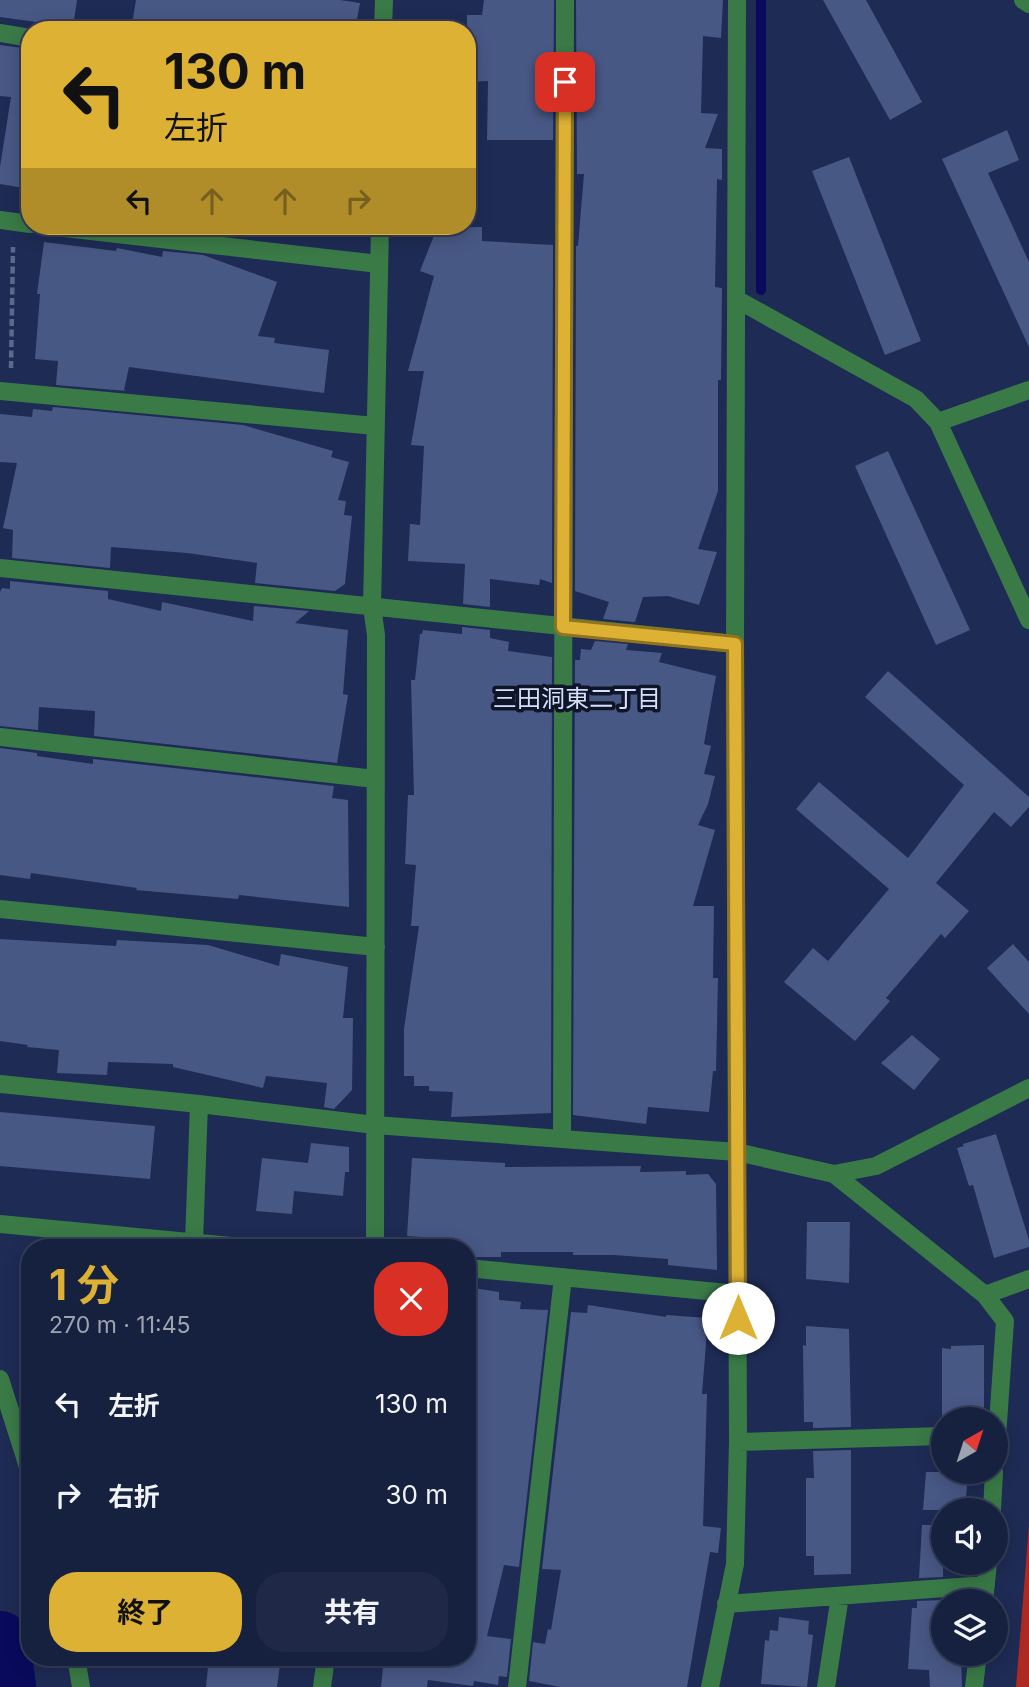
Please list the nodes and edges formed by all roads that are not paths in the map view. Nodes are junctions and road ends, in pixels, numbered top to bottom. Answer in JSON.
{"nodes":[{"id":1,"x":384,"y":0,"type":"edge"},
{"id":2,"x":565,"y":0,"type":"edge"},
{"id":3,"x":737,"y":0,"type":"edge"},
{"id":4,"x":1023,"y":0,"type":"edge"},
{"id":5,"x":1029,"y":4,"type":"edge"},
{"id":6,"x":383,"y":21,"type":"edge"},
{"id":7,"x":0,"y":33,"type":"edge"},
{"id":8,"x":21,"y":36,"type":"edge"},
{"id":9,"x":126,"y":235,"type":"edge"},
{"id":10,"x":380,"y":235,"type":"edge"},
{"id":11,"x":379,"y":264,"type":"junction"},
{"id":12,"x":738,"y":300,"type":"junction"},
{"id":13,"x":1029,"y":390,"type":"edge"},
{"id":14,"x":6,"y":391,"type":"edge"},
{"id":15,"x":938,"y":422,"type":"junction"},
{"id":16,"x":375,"y":426,"type":"junction"},
{"id":17,"x":0,"y":568,"type":"edge"},
{"id":18,"x":372,"y":607,"type":"junction"},
{"id":19,"x":1028,"y":616,"type":"edge"},
{"id":20,"x":563,"y":627,"type":"junction"},
{"id":21,"x":735,"y":644,"type":"junction"},
{"id":22,"x":0,"y":737,"type":"edge"},
{"id":23,"x":375,"y":779,"type":"junction"},
{"id":24,"x":0,"y":909,"type":"edge"},
{"id":25,"x":376,"y":947,"type":"junction"},
{"id":26,"x":0,"y":1084,"type":"edge"},
{"id":27,"x":1029,"y":1087,"type":"edge"},
{"id":28,"x":199,"y":1104,"type":"junction"},
{"id":29,"x":375,"y":1125,"type":"junction"},
{"id":30,"x":562,"y":1139,"type":"junction"},
{"id":31,"x":737,"y":1152,"type":"junction"},
{"id":32,"x":834,"y":1174,"type":"junction"},
{"id":33,"x":0,"y":1224,"type":"edge"},
{"id":34,"x":162,"y":1239,"type":"edge"},
{"id":35,"x":194,"y":1239,"type":"edge"},
{"id":36,"x":375,"y":1239,"type":"edge"},
{"id":37,"x":476,"y":1269,"type":"edge"},
{"id":38,"x":563,"y":1277,"type":"junction"},
{"id":39,"x":1029,"y":1279,"type":"edge"},
{"id":40,"x":738,"y":1294,"type":"junction"},
{"id":41,"x":985,"y":1295,"type":"junction"},
{"id":42,"x":0,"y":1380,"type":"edge"},
{"id":43,"x":998,"y":1407,"type":"edge"},
{"id":44,"x":21,"y":1418,"type":"edge"},
{"id":45,"x":931,"y":1436,"type":"edge"},
{"id":46,"x":738,"y":1442,"type":"junction"},
{"id":47,"x":931,"y":1594,"type":"edge"},
{"id":48,"x":840,"y":1596,"type":"junction"},
{"id":49,"x":726,"y":1604,"type":"junction"},
{"id":50,"x":78,"y":1666,"type":"edge"},
{"id":51,"x":325,"y":1666,"type":"edge"},
{"id":52,"x":977,"y":1666,"type":"edge"},
{"id":53,"x":81,"y":1687,"type":"edge"},
{"id":54,"x":322,"y":1687,"type":"edge"},
{"id":55,"x":517,"y":1687,"type":"edge"},
{"id":56,"x":710,"y":1687,"type":"edge"},
{"id":57,"x":826,"y":1687,"type":"edge"},
{"id":58,"x":974,"y":1687,"type":"edge"}],
"edges":[{"from":1,"to":6,"type":"street"},
{"from":2,"to":20,"type":"street"},
{"from":3,"to":12,"type":"street"},
{"from":4,"to":5,"type":"street"},
{"from":7,"to":8,"type":"street"},
{"from":9,"to":11,"type":"street"},
{"from":10,"to":11,"type":"street"},
{"from":11,"to":16,"type":"street"},
{"from":12,"to":15,"type":"street"},
{"from":12,"to":21,"type":"street"},
{"from":13,"to":15,"type":"street"},
{"from":14,"to":16,"type":"street"},
{"from":15,"to":19,"type":"street"},
{"from":16,"to":18,"type":"street"},
{"from":17,"to":18,"type":"street"},
{"from":18,"to":20,"type":"street"},
{"from":18,"to":23,"type":"street"},
{"from":20,"to":21,"type":"street"},
{"from":20,"to":30,"type":"street"},
{"from":21,"to":31,"type":"street"},
{"from":22,"to":23,"type":"street"},
{"from":23,"to":25,"type":"street"},
{"from":24,"to":25,"type":"street"},
{"from":25,"to":29,"type":"street"},
{"from":26,"to":28,"type":"street"},
{"from":27,"to":32,"type":"street"},
{"from":28,"to":29,"type":"street"},
{"from":28,"to":35,"type":"street"},
{"from":29,"to":30,"type":"street"},
{"from":29,"to":36,"type":"street"},
{"from":30,"to":31,"type":"street"},
{"from":31,"to":32,"type":"street"},
{"from":31,"to":40,"type":"street"},
{"from":32,"to":41,"type":"street"},
{"from":33,"to":34,"type":"street"},
{"from":37,"to":38,"type":"street"},
{"from":38,"to":40,"type":"street"},
{"from":38,"to":55,"type":"street"},
{"from":39,"to":41,"type":"street"},
{"from":40,"to":46,"type":"street"},
{"from":41,"to":43,"type":"street"},
{"from":42,"to":44,"type":"street"},
{"from":45,"to":46,"type":"street"},
{"from":46,"to":49,"type":"street"},
{"from":47,"to":48,"type":"street"},
{"from":48,"to":49,"type":"street"},
{"from":48,"to":57,"type":"street"},
{"from":49,"to":56,"type":"street"},
{"from":50,"to":53,"type":"street"},
{"from":51,"to":54,"type":"street"},
{"from":52,"to":58,"type":"street"}]}
